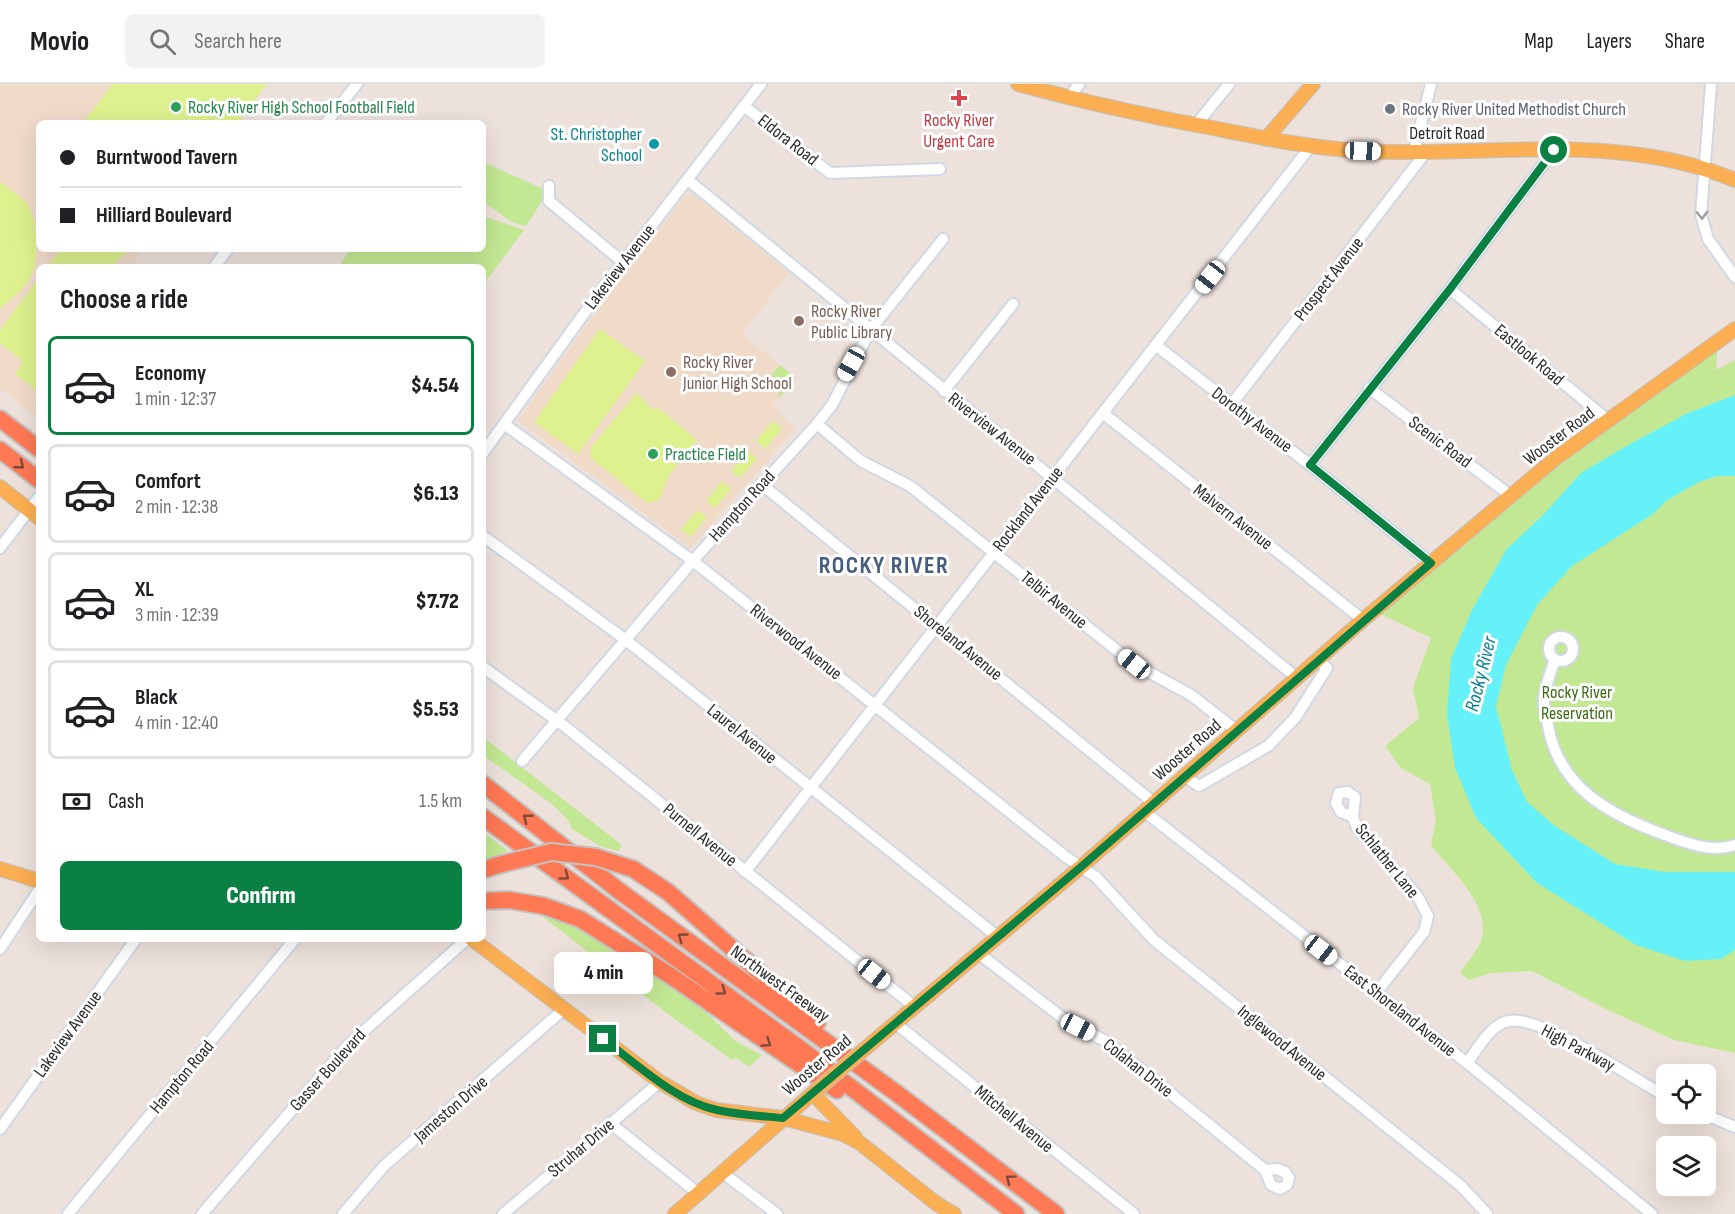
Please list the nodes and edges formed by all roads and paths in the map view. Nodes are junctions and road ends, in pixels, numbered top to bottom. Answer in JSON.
{"nodes":[{"id":1,"x":357,"y":84,"type":"edge"},
{"id":2,"x":760,"y":84,"type":"edge"},
{"id":3,"x":1018,"y":84,"type":"edge"},
{"id":4,"x":1079,"y":84,"type":"edge"},
{"id":5,"x":1229,"y":84,"type":"edge"},
{"id":6,"x":1313,"y":84,"type":"edge"},
{"id":7,"x":1431,"y":84,"type":"edge"},
{"id":8,"x":1711,"y":84,"type":"edge"},
{"id":9,"x":1069,"y":98,"type":"junction"},
{"id":10,"x":744,"y":106,"type":"junction"},
{"id":11,"x":328,"y":120,"type":"edge"},
{"id":12,"x":1196,"y":125,"type":"junction"},
{"id":13,"x":1266,"y":139,"type":"junction"},
{"id":14,"x":1310,"y":147,"type":"junction"},
{"id":15,"x":1554,"y":150,"type":"junction"},
{"id":16,"x":1420,"y":152,"type":"junction"},
{"id":17,"x":1704,"y":168,"type":"junction"},
{"id":18,"x":940,"y":169,"type":"dead end"},
{"id":19,"x":688,"y":180,"type":"junction"},
{"id":20,"x":1735,"y":180,"type":"edge"},
{"id":21,"x":549,"y":186,"type":"dead end"},
{"id":22,"x":943,"y":239,"type":"dead end"},
{"id":23,"x":226,"y":252,"type":"edge"},
{"id":24,"x":624,"y":263,"type":"junction"},
{"id":25,"x":216,"y":264,"type":"edge"},
{"id":26,"x":1735,"y":278,"type":"edge"},
{"id":27,"x":1450,"y":289,"type":"junction"},
{"id":28,"x":1013,"y":304,"type":"dead end"},
{"id":29,"x":1735,"y":329,"type":"edge"},
{"id":30,"x":871,"y":330,"type":"junction"},
{"id":31,"x":1156,"y":346,"type":"junction"},
{"id":32,"x":1369,"y":388,"type":"junction"},
{"id":33,"x":944,"y":391,"type":"junction"},
{"id":34,"x":1231,"y":405,"type":"junction"},
{"id":35,"x":1103,"y":413,"type":"junction"},
{"id":36,"x":0,"y":419,"type":"edge"},
{"id":37,"x":1609,"y":421,"type":"junction"},
{"id":38,"x":504,"y":424,"type":"junction"},
{"id":39,"x":817,"y":424,"type":"junction"},
{"id":40,"x":36,"y":448,"type":"edge"},
{"id":41,"x":486,"y":449,"type":"edge"},
{"id":42,"x":0,"y":450,"type":"edge"},
{"id":43,"x":1310,"y":465,"type":"junction"},
{"id":44,"x":1053,"y":477,"type":"junction"},
{"id":45,"x":36,"y":478,"type":"edge"},
{"id":46,"x":761,"y":484,"type":"junction"},
{"id":47,"x":0,"y":487,"type":"edge"},
{"id":48,"x":1511,"y":496,"type":"junction"},
{"id":49,"x":36,"y":506,"type":"edge"},
{"id":50,"x":486,"y":538,"type":"edge"},
{"id":51,"x":0,"y":548,"type":"edge"},
{"id":52,"x":995,"y":553,"type":"junction"},
{"id":53,"x":693,"y":561,"type":"junction"},
{"id":54,"x":1431,"y":563,"type":"junction"},
{"id":55,"x":1363,"y":620,"type":"junction"},
{"id":56,"x":937,"y":627,"type":"junction"},
{"id":57,"x":626,"y":640,"type":"junction"},
{"id":58,"x":1555,"y":659,"type":"dead end"},
{"id":59,"x":1318,"y":660,"type":"junction"},
{"id":60,"x":486,"y":669,"type":"edge"},
{"id":61,"x":1297,"y":678,"type":"junction"},
{"id":62,"x":875,"y":705,"type":"junction"},
{"id":63,"x":557,"y":720,"type":"junction"},
{"id":64,"x":1236,"y":730,"type":"junction"},
{"id":65,"x":522,"y":761,"type":"dead end"},
{"id":66,"x":1184,"y":776,"type":"junction"},
{"id":67,"x":486,"y":786,"type":"edge"},
{"id":68,"x":811,"y":790,"type":"junction"},
{"id":69,"x":1150,"y":807,"type":"junction"},
{"id":70,"x":1353,"y":817,"type":"dead end"},
{"id":71,"x":486,"y":819,"type":"edge"},
{"id":72,"x":1735,"y":845,"type":"edge"},
{"id":73,"x":1082,"y":866,"type":"junction"},
{"id":74,"x":490,"y":868,"type":"edge"},
{"id":75,"x":0,"y":869,"type":"edge"},
{"id":76,"x":745,"y":872,"type":"junction"},
{"id":77,"x":36,"y":880,"type":"edge"},
{"id":78,"x":36,"y":895,"type":"edge"},
{"id":79,"x":507,"y":900,"type":"junction"},
{"id":80,"x":486,"y":901,"type":"edge"},
{"id":81,"x":486,"y":908,"type":"edge"},
{"id":82,"x":998,"y":937,"type":"junction"},
{"id":83,"x":134,"y":942,"type":"edge"},
{"id":84,"x":293,"y":942,"type":"edge"},
{"id":85,"x":464,"y":942,"type":"edge"},
{"id":86,"x":476,"y":942,"type":"edge"},
{"id":87,"x":0,"y":949,"type":"edge"},
{"id":88,"x":978,"y":953,"type":"junction"},
{"id":89,"x":1376,"y":993,"type":"junction"},
{"id":90,"x":915,"y":1006,"type":"junction"},
{"id":91,"x":564,"y":1009,"type":"junction"},
{"id":92,"x":895,"y":1023,"type":"junction"},
{"id":93,"x":1467,"y":1063,"type":"junction"},
{"id":94,"x":660,"y":1082,"type":"junction"},
{"id":95,"x":1656,"y":1090,"type":"edge"},
{"id":96,"x":817,"y":1094,"type":"junction"},
{"id":97,"x":899,"y":1095,"type":"junction"},
{"id":98,"x":783,"y":1118,"type":"junction"},
{"id":99,"x":1716,"y":1119,"type":"edge"},
{"id":100,"x":610,"y":1123,"type":"junction"},
{"id":101,"x":1735,"y":1127,"type":"edge"},
{"id":102,"x":0,"y":1129,"type":"edge"},
{"id":103,"x":920,"y":1141,"type":"junction"},
{"id":104,"x":860,"y":1143,"type":"junction"},
{"id":105,"x":1265,"y":1170,"type":"dead end"},
{"id":106,"x":723,"y":1173,"type":"junction"},
{"id":107,"x":699,"y":1194,"type":"junction"},
{"id":108,"x":940,"y":1209,"type":"edge"},
{"id":109,"x":68,"y":1214,"type":"edge"},
{"id":110,"x":202,"y":1214,"type":"edge"},
{"id":111,"x":344,"y":1214,"type":"edge"},
{"id":112,"x":503,"y":1214,"type":"edge"},
{"id":113,"x":675,"y":1214,"type":"edge"},
{"id":114,"x":777,"y":1214,"type":"edge"},
{"id":115,"x":954,"y":1214,"type":"edge"},
{"id":116,"x":1016,"y":1214,"type":"edge"},
{"id":117,"x":1056,"y":1214,"type":"edge"},
{"id":118,"x":1134,"y":1214,"type":"edge"},
{"id":119,"x":1487,"y":1214,"type":"edge"},
{"id":120,"x":1652,"y":1214,"type":"edge"}],
"edges":[{"from":1,"to":11,"type":"street"},
{"from":2,"to":10,"type":"street","name":"Lakeview Avenue"},
{"from":3,"to":9,"type":"main road","name":"Detroit Road"},
{"from":4,"to":9,"type":"street"},
{"from":5,"to":12,"type":"street"},
{"from":6,"to":13,"type":"main road"},
{"from":7,"to":16,"type":"street"},
{"from":8,"to":17,"type":"street"},
{"from":9,"to":12,"type":"main road","name":"Detroit Road"},
{"from":10,"to":18,"type":"street","name":"Eldora Road"},
{"from":10,"to":19,"type":"street","name":"Lakeview Avenue"},
{"from":12,"to":13,"type":"main road","name":"Detroit Road"},
{"from":13,"to":14,"type":"main road","name":"Detroit Road"},
{"from":14,"to":16,"type":"main road","name":"Detroit Road"},
{"from":14,"to":31,"type":"street","name":"Rockland Avenue"},
{"from":15,"to":16,"type":"main road","name":"Detroit Road"},
{"from":15,"to":17,"type":"main road","name":"Detroit Road"},
{"from":15,"to":27,"type":"street"},
{"from":16,"to":34,"type":"street","name":"Prospect Avenue"},
{"from":17,"to":20,"type":"main road","name":"Detroit Road"},
{"from":17,"to":26,"type":"street","one_way":true},
{"from":19,"to":24,"type":"street","name":"Lakeview Avenue"},
{"from":19,"to":30,"type":"street","name":"Riverview Avenue"},
{"from":21,"to":24,"type":"street"},
{"from":22,"to":30,"type":"street","name":"Hampton Road"},
{"from":23,"to":25,"type":"street"},
{"from":24,"to":38,"type":"street","name":"Lakeview Avenue"},
{"from":27,"to":32,"type":"street"},
{"from":27,"to":37,"type":"street","name":"Eastlook Road"},
{"from":28,"to":33,"type":"street"},
{"from":29,"to":37,"type":"main road","name":"Wooster Road"},
{"from":30,"to":33,"type":"street","name":"Riverview Avenue"},
{"from":30,"to":39,"type":"street","name":"Hampton Road"},
{"from":31,"to":34,"type":"street","name":"Dorothy Avenue"},
{"from":31,"to":35,"type":"street","name":"Rockland Avenue"},
{"from":32,"to":43,"type":"street"},
{"from":32,"to":48,"type":"street","name":"Scenic Road"},
{"from":33,"to":44,"type":"street","name":"Riverview Avenue"},
{"from":34,"to":43,"type":"street","name":"Dorothy Avenue"},
{"from":35,"to":44,"type":"street","name":"Rockland Avenue"},
{"from":35,"to":55,"type":"street","name":"Malvern Avenue"},
{"from":36,"to":40,"type":"highway"},
{"from":37,"to":48,"type":"main road","name":"Wooster Road"},
{"from":38,"to":41,"type":"street","name":"Lakeview Avenue"},
{"from":38,"to":53,"type":"street","name":"Riverwood Avenue"},
{"from":39,"to":46,"type":"street","name":"Hampton Road"},
{"from":39,"to":52,"type":"street","name":"Telbir Avenue"},
{"from":42,"to":45,"type":"highway","one_way":true},
{"from":43,"to":54,"type":"street","name":"Dorothy Avenue"},
{"from":44,"to":52,"type":"street","name":"Rockland Avenue"},
{"from":44,"to":61,"type":"street","name":"Riverview Avenue"},
{"from":46,"to":53,"type":"street","name":"Hampton Road"},
{"from":46,"to":56,"type":"street","name":"Shoreland Avenue"},
{"from":47,"to":49,"type":"main road"},
{"from":48,"to":54,"type":"main road","name":"Wooster Road"},
{"from":49,"to":51,"type":"street"},
{"from":50,"to":57,"type":"street","name":"Laurel Avenue"},
{"from":52,"to":56,"type":"street","name":"Rockland Avenue"},
{"from":52,"to":64,"type":"street","name":"Telbir Avenue"},
{"from":53,"to":57,"type":"street","name":"Hampton Road"},
{"from":53,"to":62,"type":"street","name":"Riverwood Avenue"},
{"from":54,"to":55,"type":"main road","name":"Wooster Road"},
{"from":55,"to":59,"type":"main road","name":"Wooster Road"},
{"from":56,"to":62,"type":"street","name":"Rockland Avenue"},
{"from":56,"to":69,"type":"street","name":"Shoreland Avenue"},
{"from":57,"to":63,"type":"street","name":"Hampton Road"},
{"from":57,"to":68,"type":"street","name":"Laurel Avenue"},
{"from":58,"to":72,"type":"street"},
{"from":59,"to":61,"type":"main road","name":"Wooster Road"},
{"from":59,"to":66,"type":"street"},
{"from":60,"to":63,"type":"street","name":"Purnell Avenue"},
{"from":61,"to":64,"type":"main road","name":"Wooster Road"},
{"from":62,"to":68,"type":"street","name":"Rockland Avenue"},
{"from":62,"to":73,"type":"street","name":"Riverwood Avenue"},
{"from":63,"to":65,"type":"street","name":"Hampton Road"},
{"from":63,"to":76,"type":"street","name":"Purnell Avenue"},
{"from":64,"to":66,"type":"main road","name":"Wooster Road"},
{"from":66,"to":69,"type":"main road","name":"Wooster Road"},
{"from":97,"to":67,"type":"highway","name":"Northwest Freeway","one_way":true},
{"from":68,"to":76,"type":"street","name":"Rockland Avenue"},
{"from":68,"to":82,"type":"street","name":"Laurel Avenue"},
{"from":69,"to":73,"type":"main road","name":"Wooster Road"},
{"from":69,"to":89,"type":"street","name":"East Shoreland Avenue"},
{"from":70,"to":89,"type":"street","name":"Schlather Lane"},
{"from":71,"to":103,"type":"highway","one_way":true},
{"from":73,"to":82,"type":"main road","name":"Wooster Road"},
{"from":73,"to":119,"type":"street","name":"Inglewood Avenue"},
{"from":74,"to":97,"type":"highway","bridge":true},
{"from":75,"to":77,"type":"main road"},
{"from":76,"to":90,"type":"street","name":"Purnell Avenue"},
{"from":78,"to":87,"type":"street"},
{"from":79,"to":80,"type":"highway"},
{"from":79,"to":81,"type":"highway"},
{"from":79,"to":103,"type":"highway","one_way":true},
{"from":82,"to":88,"type":"main road","name":"Wooster Road"},
{"from":83,"to":102,"type":"street","name":"Lakeview Avenue"},
{"from":84,"to":109,"type":"street","name":"Hampton Road"},
{"from":85,"to":110,"type":"street","name":"Gasser Boulevard"},
{"from":86,"to":91,"type":"main road"},
{"from":88,"to":90,"type":"main road","name":"Wooster Road"},
{"from":88,"to":105,"type":"street","name":"Colahan Drive"},
{"from":89,"to":93,"type":"street","name":"East Shoreland Avenue"},
{"from":90,"to":92,"type":"main road","name":"Wooster Road"},
{"from":91,"to":94,"type":"main road"},
{"from":91,"to":111,"type":"street","name":"Jameston Drive"},
{"from":92,"to":96,"type":"main road","name":"Wooster Road","bridge":true},
{"from":92,"to":118,"type":"street","name":"Mitchell Avenue"},
{"from":93,"to":95,"type":"street","name":"High Parkway"},
{"from":93,"to":120,"type":"street","name":"East Shoreland Avenue"},
{"from":94,"to":98,"type":"main road"},
{"from":94,"to":100,"type":"street","name":"Struhar Drive"},
{"from":96,"to":98,"type":"main road","name":"Wooster Road"},
{"from":96,"to":104,"type":"main road"},
{"from":117,"to":97,"type":"highway","name":"Northwest Freeway","one_way":true},
{"from":98,"to":104,"type":"main road"},
{"from":98,"to":106,"type":"main road","name":"Wooster Road"},
{"from":99,"to":101,"type":"street"},
{"from":100,"to":107,"type":"street"},
{"from":100,"to":112,"type":"street","name":"Struhar Drive"},
{"from":103,"to":116,"type":"highway"},
{"from":104,"to":108,"type":"main road"},
{"from":106,"to":107,"type":"main road","name":"Wooster Road"},
{"from":106,"to":114,"type":"street"},
{"from":107,"to":113,"type":"main road","name":"Wooster Road"},
{"from":108,"to":115,"type":"main road"}]}
